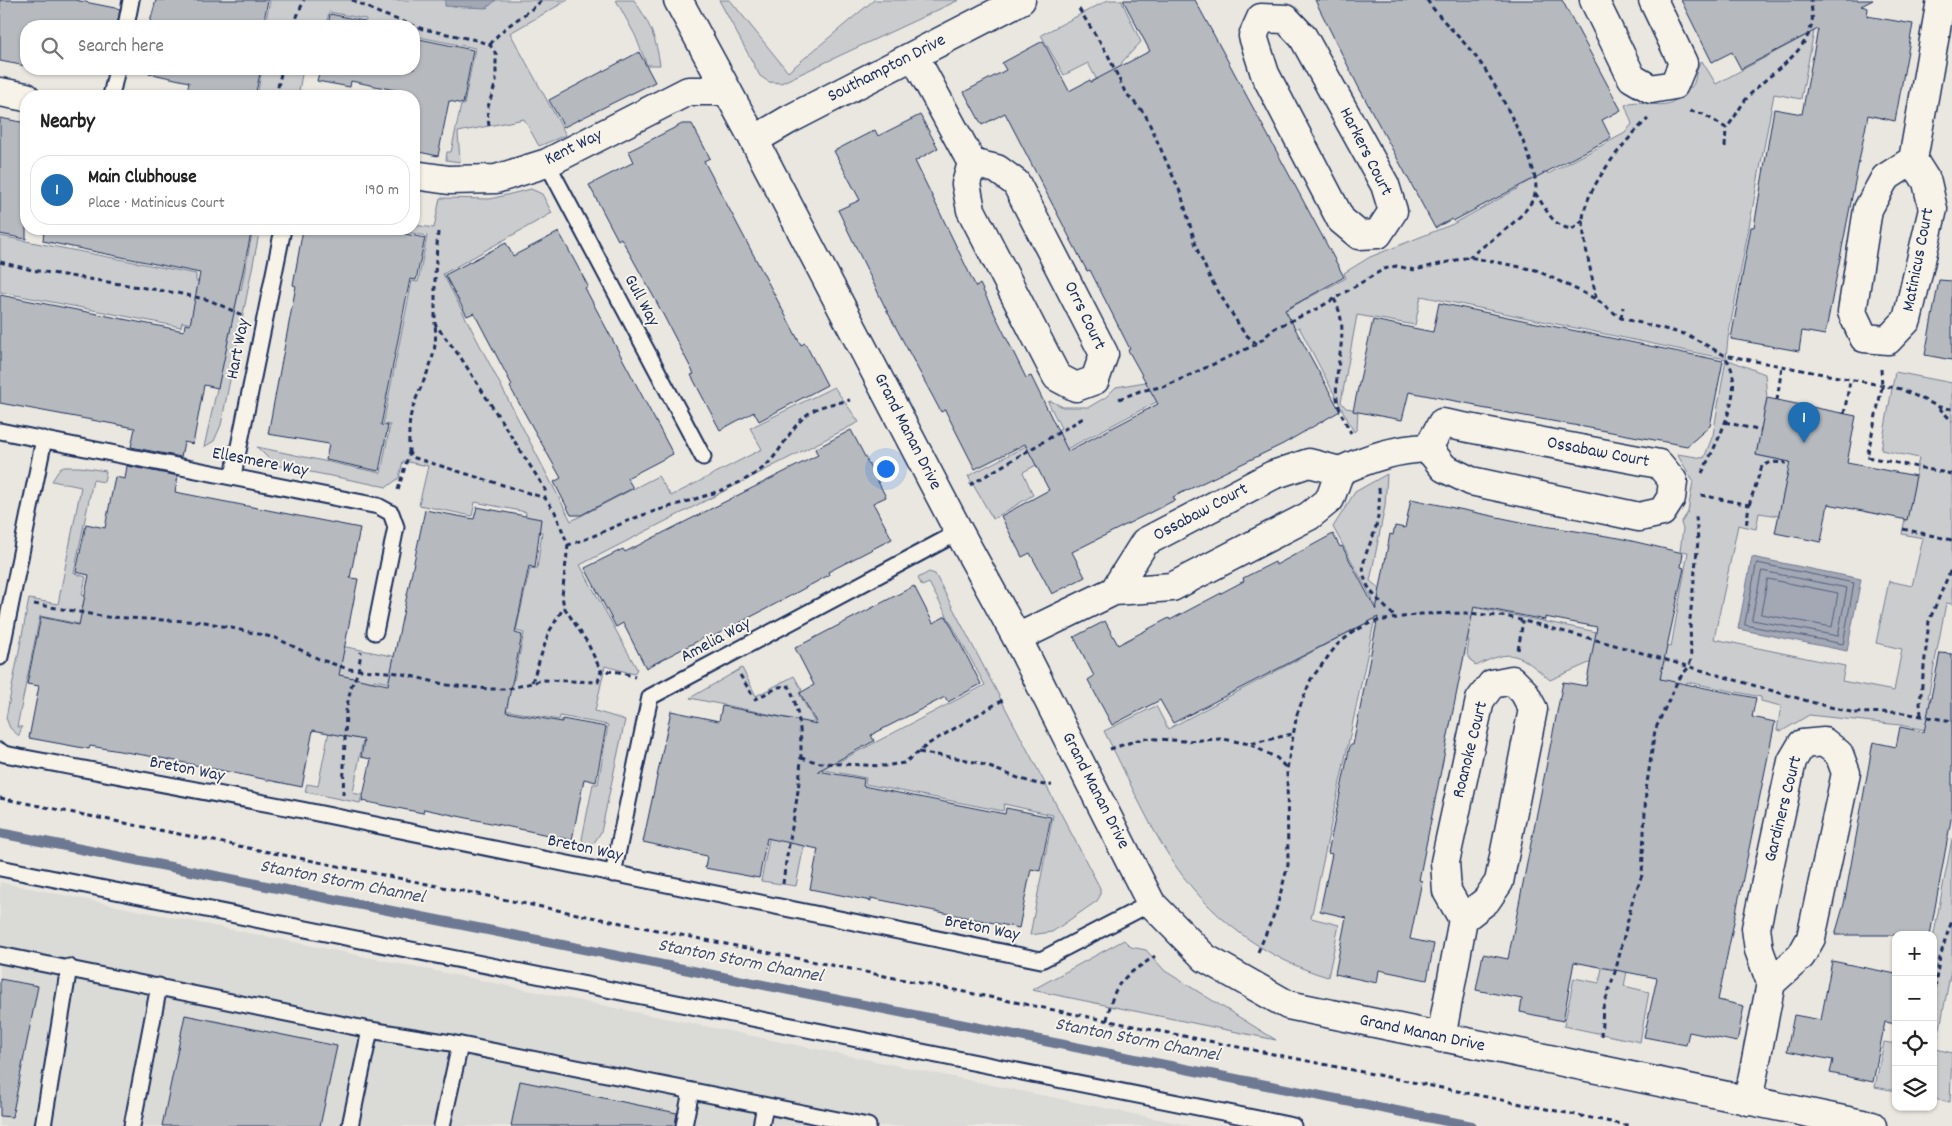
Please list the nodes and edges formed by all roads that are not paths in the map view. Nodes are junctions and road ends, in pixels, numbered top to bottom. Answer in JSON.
{"nodes":[{"id":1,"x":131,"y":0,"type":"edge"},
{"id":2,"x":678,"y":0,"type":"edge"},
{"id":3,"x":1020,"y":0,"type":"edge"},
{"id":4,"x":1594,"y":0,"type":"edge"},
{"id":5,"x":1653,"y":0,"type":"edge"},
{"id":6,"x":1941,"y":0,"type":"edge"},
{"id":7,"x":1257,"y":9,"type":"edge"},
{"id":8,"x":127,"y":20,"type":"edge"},
{"id":9,"x":914,"y":56,"type":"junction"},
{"id":10,"x":116,"y":75,"type":"edge"},
{"id":11,"x":113,"y":90,"type":"edge"},
{"id":12,"x":727,"y":91,"type":"junction"},
{"id":13,"x":0,"y":92,"type":"edge"},
{"id":14,"x":20,"y":96,"type":"edge"},
{"id":15,"x":754,"y":140,"type":"junction"},
{"id":16,"x":1913,"y":160,"type":"junction"},
{"id":17,"x":547,"y":163,"type":"junction"},
{"id":18,"x":972,"y":163,"type":"junction"},
{"id":19,"x":420,"y":176,"type":"edge"},
{"id":20,"x":281,"y":235,"type":"edge"},
{"id":21,"x":0,"y":431,"type":"edge"},
{"id":22,"x":44,"y":439,"type":"junction"},
{"id":23,"x":1428,"y":448,"type":"junction"},
{"id":24,"x":703,"y":457,"type":"dead end"},
{"id":25,"x":1340,"y":471,"type":"junction"},
{"id":26,"x":233,"y":476,"type":"junction"},
{"id":27,"x":959,"y":532,"type":"junction"},
{"id":28,"x":1114,"y":591,"type":"junction"},
{"id":29,"x":375,"y":632,"type":"dead end"},
{"id":30,"x":1017,"y":638,"type":"junction"},
{"id":31,"x":0,"y":657,"type":"edge"},
{"id":32,"x":0,"y":751,"type":"edge"},
{"id":33,"x":0,"y":868,"type":"edge"},
{"id":34,"x":613,"y":874,"type":"junction"},
{"id":35,"x":1151,"y":903,"type":"junction"},
{"id":36,"x":1463,"y":919,"type":"junction"},
{"id":37,"x":0,"y":955,"type":"edge"},
{"id":38,"x":69,"y":968,"type":"junction"},
{"id":39,"x":1771,"y":983,"type":"junction"},
{"id":40,"x":159,"y":986,"type":"junction"},
{"id":41,"x":370,"y":1030,"type":"junction"},
{"id":42,"x":1441,"y":1038,"type":"junction"},
{"id":43,"x":460,"y":1045,"type":"junction"},
{"id":44,"x":691,"y":1091,"type":"junction"},
{"id":45,"x":1748,"y":1101,"type":"junction"},
{"id":46,"x":765,"y":1106,"type":"junction"},
{"id":47,"x":43,"y":1126,"type":"edge"},
{"id":48,"x":132,"y":1126,"type":"edge"},
{"id":49,"x":350,"y":1126,"type":"edge"},
{"id":50,"x":442,"y":1126,"type":"edge"},
{"id":51,"x":684,"y":1126,"type":"edge"},
{"id":52,"x":761,"y":1126,"type":"edge"},
{"id":53,"x":868,"y":1126,"type":"edge"},
{"id":54,"x":1293,"y":1126,"type":"edge"},
{"id":55,"x":1872,"y":1126,"type":"edge"}],
"edges":[{"from":1,"to":8,"type":"lane"},
{"from":2,"to":12,"type":"street","name":"Grand Manan Drive"},
{"from":3,"to":9,"type":"street","name":"Southampton Drive"},
{"from":4,"to":5,"type":"street"},
{"from":6,"to":16,"type":"street"},
{"from":7,"to":7,"type":"street","name":"Harkers Court"},
{"from":9,"to":15,"type":"street","name":"Southampton Drive"},
{"from":9,"to":18,"type":"street"},
{"from":10,"to":11,"type":"lane"},
{"from":12,"to":15,"type":"street","name":"Grand Manan Drive"},
{"from":12,"to":17,"type":"street","name":"Kent Way"},
{"from":13,"to":14,"type":"street"},
{"from":15,"to":27,"type":"street","name":"Grand Manan Drive"},
{"from":16,"to":16,"type":"street","name":"Matinicus Court"},
{"from":17,"to":19,"type":"street","name":"Kent Way"},
{"from":17,"to":24,"type":"lane","name":"Gull Way"},
{"from":18,"to":18,"type":"street","name":"Orrs Court"},
{"from":20,"to":26,"type":"lane","name":"Hart Way"},
{"from":21,"to":22,"type":"lane","name":"Ellesmere Way"},
{"from":22,"to":26,"type":"lane","name":"Ellesmere Way"},
{"from":22,"to":31,"type":"lane"},
{"from":23,"to":23,"type":"street","name":"Ossabaw Court"},
{"from":23,"to":25,"type":"street"},
{"from":25,"to":28,"type":"street"},
{"from":25,"to":28,"type":"street","name":"Ossabaw Court"},
{"from":26,"to":29,"type":"lane","name":"Ellesmere Way"},
{"from":27,"to":30,"type":"street","name":"Grand Manan Drive"},
{"from":27,"to":34,"type":"lane","name":"Amelia Way"},
{"from":28,"to":30,"type":"street"},
{"from":30,"to":35,"type":"street","name":"Grand Manan Drive"},
{"from":32,"to":34,"type":"lane","name":"Breton Way"},
{"from":33,"to":54,"type":"lane"},
{"from":34,"to":35,"type":"lane","name":"Breton Way"},
{"from":35,"to":42,"type":"street","name":"Grand Manan Drive"},
{"from":36,"to":36,"type":"street","name":"Roanoke Court"},
{"from":36,"to":42,"type":"street"},
{"from":37,"to":38,"type":"lane"},
{"from":38,"to":40,"type":"lane"},
{"from":38,"to":47,"type":"lane"},
{"from":39,"to":39,"type":"street","name":"Gardiners Court"},
{"from":39,"to":45,"type":"street"},
{"from":40,"to":41,"type":"lane"},
{"from":40,"to":48,"type":"lane"},
{"from":41,"to":43,"type":"lane"},
{"from":41,"to":49,"type":"lane"},
{"from":42,"to":45,"type":"street","name":"Grand Manan Drive"},
{"from":43,"to":44,"type":"lane"},
{"from":43,"to":50,"type":"lane"},
{"from":44,"to":46,"type":"lane"},
{"from":44,"to":51,"type":"lane"},
{"from":45,"to":55,"type":"street","name":"Grand Manan Drive"},
{"from":46,"to":52,"type":"lane"},
{"from":46,"to":53,"type":"lane"}]}
